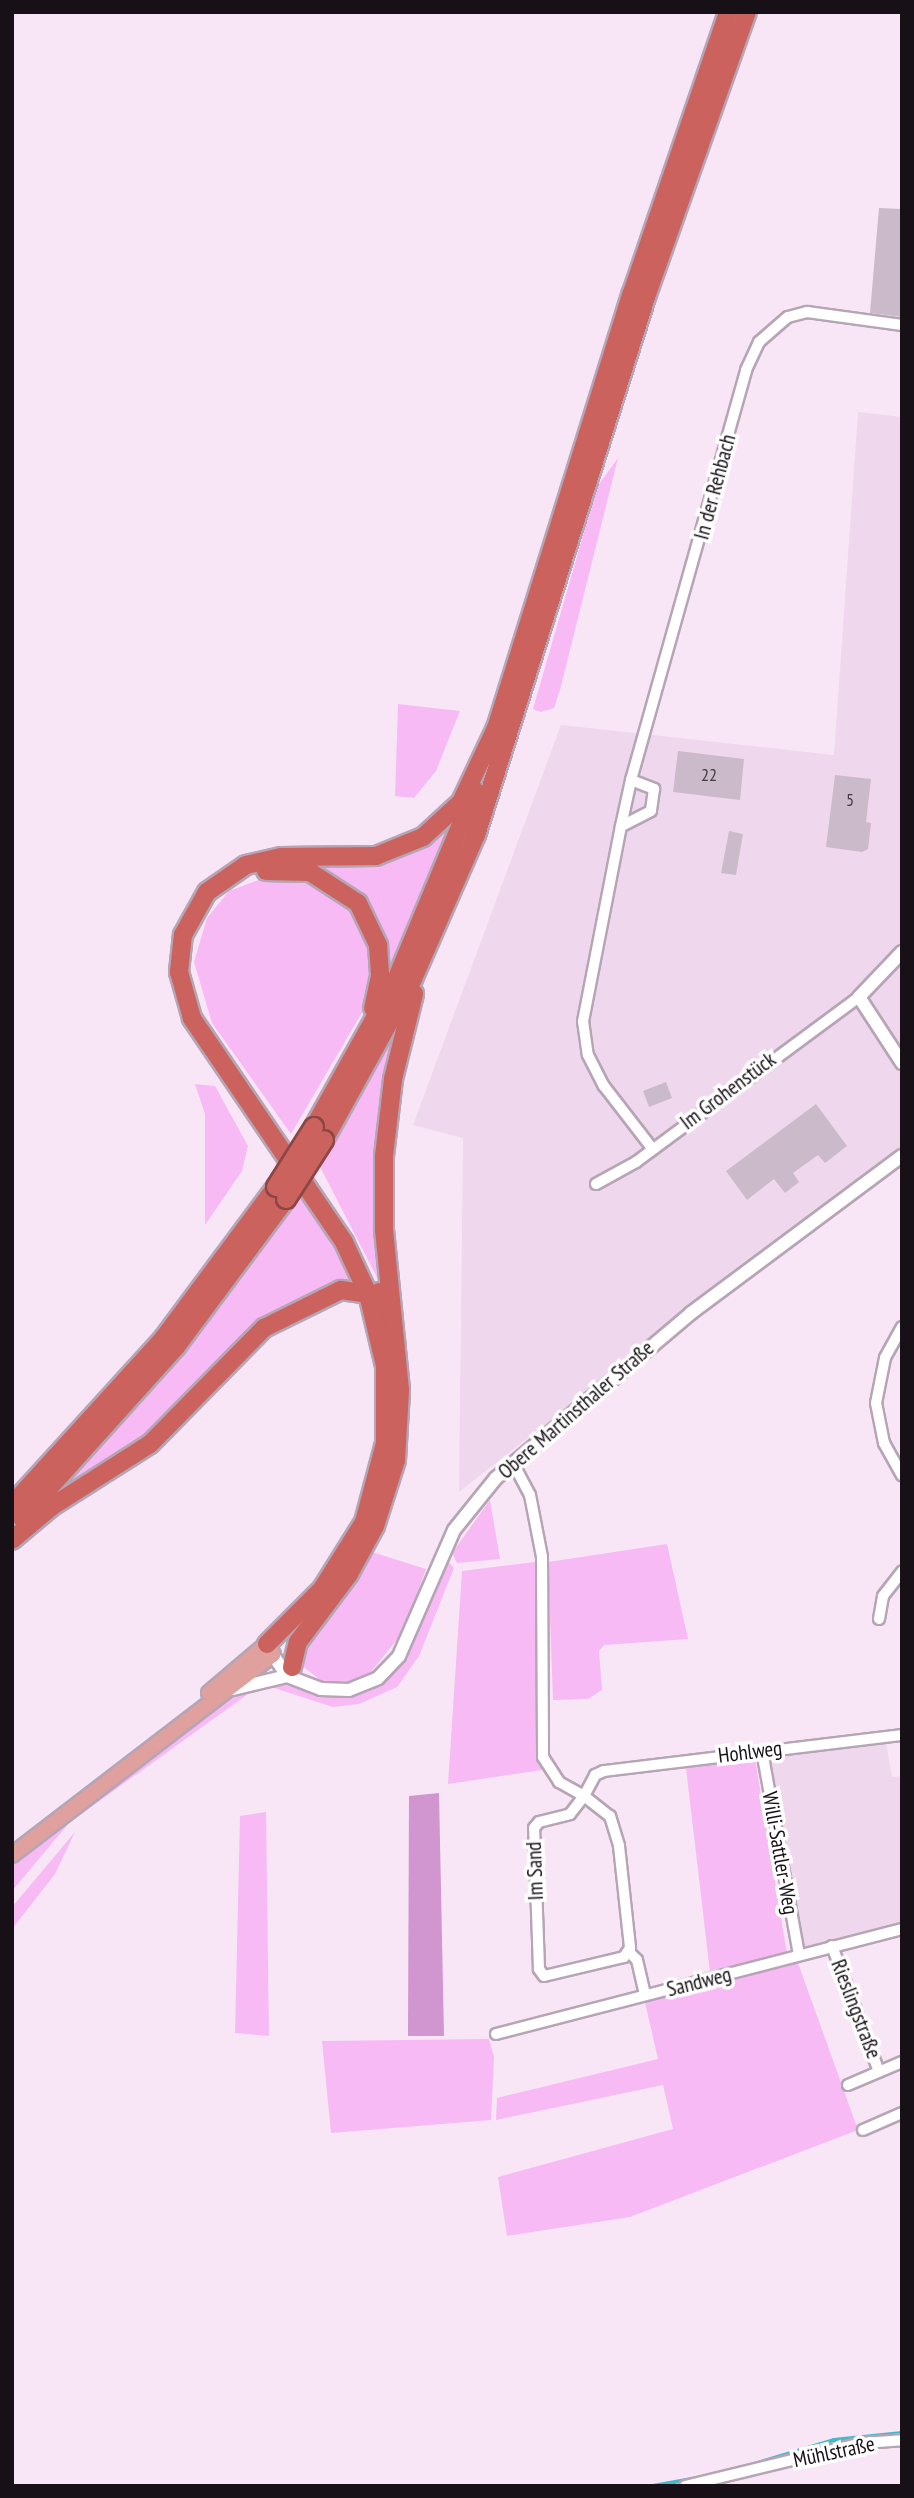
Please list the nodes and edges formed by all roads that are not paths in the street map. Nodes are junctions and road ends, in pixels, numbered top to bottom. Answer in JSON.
{"nodes":[{"id":1,"x":728,"y":12,"type":"edge"},
{"id":2,"x":747,"y":12,"type":"edge"},
{"id":3,"x":902,"y":326,"type":"edge"},
{"id":4,"x":517,"y":693,"type":"junction"},
{"id":5,"x":505,"y":728,"type":"junction"},
{"id":6,"x":631,"y":780,"type":"junction"},
{"id":7,"x":621,"y":826,"type":"junction"},
{"id":8,"x":433,"y":937,"type":"junction"},
{"id":9,"x":902,"y":953,"type":"edge"},
{"id":10,"x":859,"y":997,"type":"junction"},
{"id":11,"x":353,"y":1060,"type":"junction"},
{"id":12,"x":902,"y":1063,"type":"edge"},
{"id":13,"x":319,"y":1134,"type":"junction"},
{"id":14,"x":652,"y":1148,"type":"junction"},
{"id":15,"x":902,"y":1156,"type":"edge"},
{"id":16,"x":596,"y":1184,"type":"dead end"},
{"id":17,"x":281,"y":1193,"type":"junction"},
{"id":18,"x":368,"y":1294,"type":"junction"},
{"id":19,"x":902,"y":1327,"type":"edge"},
{"id":20,"x":395,"y":1340,"type":"junction"},
{"id":21,"x":513,"y":1464,"type":"junction"},
{"id":22,"x":902,"y":1475,"type":"edge"},
{"id":23,"x":12,"y":1506,"type":"edge"},
{"id":24,"x":12,"y":1528,"type":"edge"},
{"id":25,"x":12,"y":1540,"type":"edge"},
{"id":26,"x":902,"y":1572,"type":"edge"},
{"id":27,"x":333,"y":1596,"type":"junction"},
{"id":28,"x":879,"y":1619,"type":"dead end"},
{"id":29,"x":272,"y":1650,"type":"junction"},
{"id":30,"x":289,"y":1672,"type":"junction"},
{"id":31,"x":226,"y":1692,"type":"junction"},
{"id":32,"x":165,"y":1735,"type":"junction"},
{"id":33,"x":902,"y":1735,"type":"edge"},
{"id":34,"x":762,"y":1751,"type":"junction"},
{"id":35,"x":584,"y":1796,"type":"junction"},
{"id":36,"x":12,"y":1855,"type":"edge"},
{"id":37,"x":902,"y":1929,"type":"edge"},
{"id":38,"x":832,"y":1946,"type":"junction"},
{"id":39,"x":629,"y":1952,"type":"junction"},
{"id":40,"x":799,"y":1955,"type":"junction"},
{"id":41,"x":644,"y":1991,"type":"dead end"},
{"id":42,"x":496,"y":2034,"type":"dead end"},
{"id":43,"x":902,"y":2062,"type":"edge"},
{"id":44,"x":880,"y":2072,"type":"junction"},
{"id":45,"x":848,"y":2085,"type":"dead end"},
{"id":46,"x":902,"y":2113,"type":"edge"},
{"id":47,"x":863,"y":2130,"type":"dead end"},
{"id":48,"x":902,"y":2440,"type":"edge"},
{"id":49,"x":685,"y":2486,"type":"edge"}],
"edges":[{"from":1,"to":4,"type":"highway"},
{"from":2,"to":4,"type":"highway"},
{"from":3,"to":6,"type":"street","name":"In der Rehbach"},
{"from":4,"to":5,"type":"highway"},
{"from":5,"to":8,"type":"highway"},
{"from":5,"to":11,"type":"highway"},
{"from":5,"to":18,"type":"highway"},
{"from":6,"to":7,"type":"street","name":"In der Rehbach"},
{"from":6,"to":7,"type":"street"},
{"from":7,"to":14,"type":"street","name":"In der Rehbach"},
{"from":8,"to":13,"type":"highway"},
{"from":8,"to":20,"type":"highway"},
{"from":9,"to":10,"type":"street"},
{"from":10,"to":12,"type":"street"},
{"from":10,"to":14,"type":"street","name":"Im Grohenstück"},
{"from":11,"to":13,"type":"highway"},
{"from":11,"to":20,"type":"highway"},
{"from":13,"to":17,"type":"highway","bridge":true},
{"from":14,"to":16,"type":"street","name":"Im Grohenstück"},
{"from":15,"to":21,"type":"street","name":"Obere Martinsthaler Straße"},
{"from":17,"to":23,"type":"highway"},
{"from":17,"to":24,"type":"highway"},
{"from":18,"to":25,"type":"highway"},
{"from":18,"to":29,"type":"highway"},
{"from":19,"to":22,"type":"street"},
{"from":20,"to":27,"type":"highway"},
{"from":21,"to":30,"type":"street","name":"Obere Martinsthaler Straße"},
{"from":21,"to":35,"type":"street"},
{"from":26,"to":28,"type":"street"},
{"from":27,"to":29,"type":"highway"},
{"from":27,"to":30,"type":"highway"},
{"from":29,"to":30,"type":"street","name":"Obere Martinsthaler Straße"},
{"from":29,"to":31,"type":"main road"},
{"from":29,"to":32,"type":"main road"},
{"from":30,"to":31,"type":"street"},
{"from":31,"to":32,"type":"main road"},
{"from":32,"to":36,"type":"main road"},
{"from":33,"to":34,"type":"street","name":"Hohlweg"},
{"from":34,"to":35,"type":"street","name":"Hohlweg"},
{"from":34,"to":40,"type":"street","name":"Willi-Sattler-Weg"},
{"from":35,"to":39,"type":"street"},
{"from":35,"to":39,"type":"street","name":"Im Sand"},
{"from":37,"to":38,"type":"street","name":"Sandweg"},
{"from":38,"to":40,"type":"street","name":"Sandweg"},
{"from":38,"to":44,"type":"street","name":"Rieslingstraße"},
{"from":39,"to":41,"type":"street"},
{"from":40,"to":42,"type":"street","name":"Sandweg"},
{"from":43,"to":44,"type":"street","name":"Rieslingstraße"},
{"from":44,"to":45,"type":"street","name":"Rieslingstraße"},
{"from":46,"to":47,"type":"street"},
{"from":48,"to":49,"type":"street","name":"Mühlstraße"}]}
